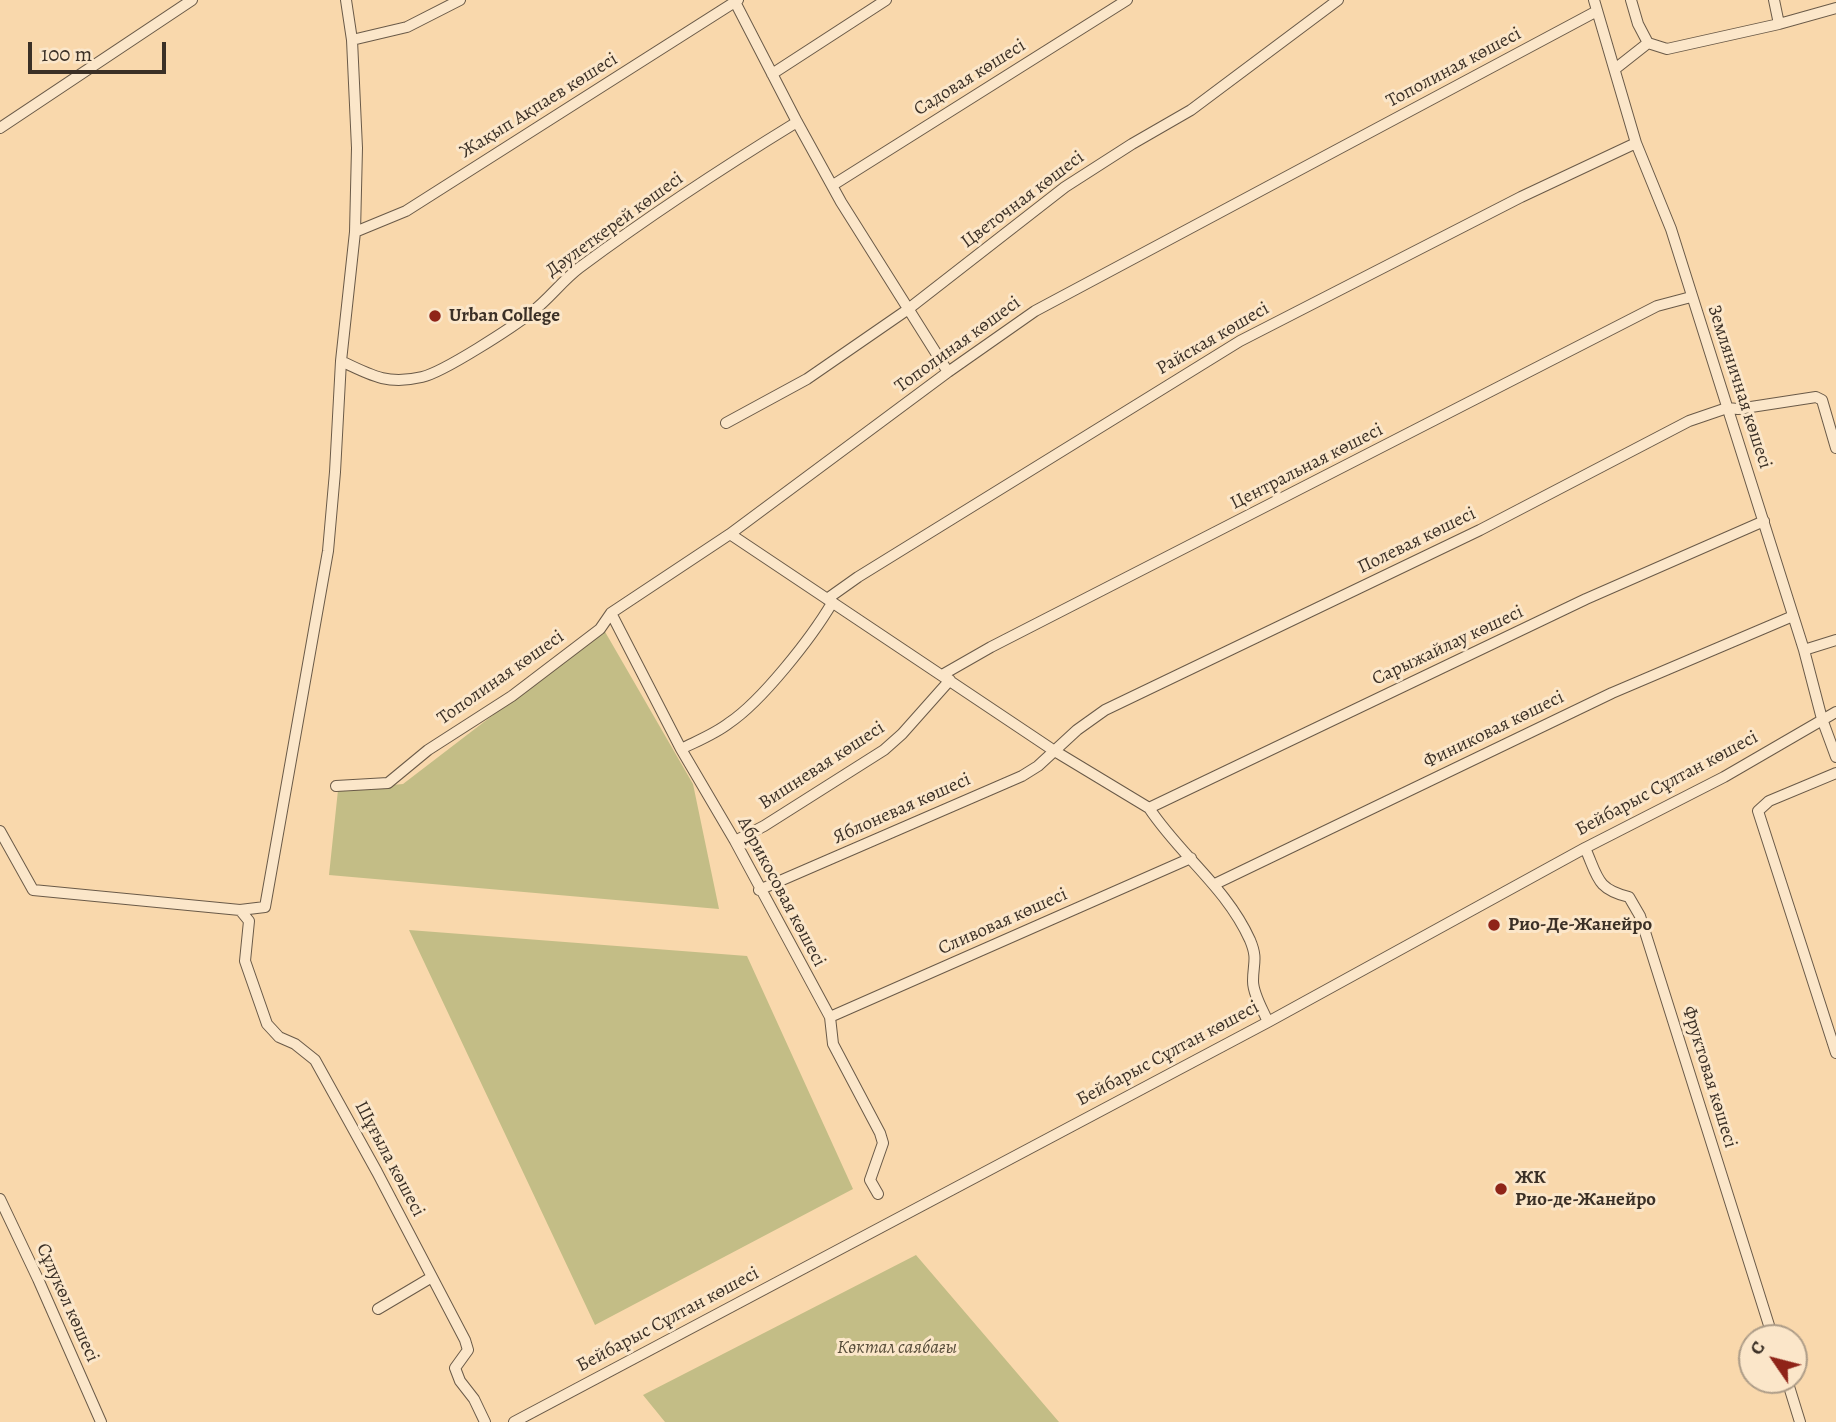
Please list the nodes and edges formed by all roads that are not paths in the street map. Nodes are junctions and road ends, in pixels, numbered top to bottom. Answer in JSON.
{"nodes":[{"id":1,"x":192,"y":0,"type":"edge"},
{"id":2,"x":346,"y":0,"type":"edge"},
{"id":3,"x":460,"y":0,"type":"edge"},
{"id":4,"x":886,"y":0,"type":"edge"},
{"id":5,"x":1127,"y":0,"type":"edge"},
{"id":6,"x":1338,"y":0,"type":"edge"},
{"id":7,"x":1594,"y":0,"type":"edge"},
{"id":8,"x":1632,"y":0,"type":"edge"},
{"id":9,"x":1773,"y":0,"type":"edge"},
{"id":10,"x":736,"y":1,"type":"edge"},
{"id":11,"x":1836,"y":8,"type":"edge"},
{"id":12,"x":1597,"y":11,"type":"junction"},
{"id":13,"x":1779,"y":24,"type":"junction"},
{"id":14,"x":352,"y":40,"type":"junction"},
{"id":15,"x":1647,"y":43,"type":"junction"},
{"id":16,"x":1615,"y":69,"type":"junction"},
{"id":17,"x":772,"y":74,"type":"junction"},
{"id":18,"x":797,"y":122,"type":"junction"},
{"id":19,"x":0,"y":128,"type":"edge"},
{"id":20,"x":1636,"y":142,"type":"junction"},
{"id":21,"x":832,"y":185,"type":"junction"},
{"id":22,"x":355,"y":232,"type":"junction"},
{"id":23,"x":1691,"y":297,"type":"junction"},
{"id":24,"x":907,"y":310,"type":"junction"},
{"id":25,"x":341,"y":361,"type":"junction"},
{"id":26,"x":948,"y":372,"type":"junction"},
{"id":27,"x":1727,"y":408,"type":"junction"},
{"id":28,"x":726,"y":422,"type":"dead end"},
{"id":29,"x":1836,"y":448,"type":"edge"},
{"id":30,"x":1764,"y":521,"type":"junction"},
{"id":31,"x":730,"y":534,"type":"junction"},
{"id":32,"x":829,"y":601,"type":"junction"},
{"id":33,"x":611,"y":613,"type":"junction"},
{"id":34,"x":1793,"y":617,"type":"junction"},
{"id":35,"x":1836,"y":640,"type":"edge"},
{"id":36,"x":1804,"y":650,"type":"junction"},
{"id":37,"x":946,"y":678,"type":"junction"},
{"id":38,"x":1836,"y":712,"type":"edge"},
{"id":39,"x":1822,"y":719,"type":"junction"},
{"id":40,"x":681,"y":749,"type":"junction"},
{"id":41,"x":1053,"y":750,"type":"junction"},
{"id":42,"x":1836,"y":757,"type":"edge"},
{"id":43,"x":1836,"y":773,"type":"edge"},
{"id":44,"x":336,"y":786,"type":"dead end"},
{"id":45,"x":1149,"y":808,"type":"junction"},
{"id":46,"x":0,"y":831,"type":"edge"},
{"id":47,"x":735,"y":841,"type":"junction"},
{"id":48,"x":1585,"y":848,"type":"junction"},
{"id":49,"x":1191,"y":858,"type":"junction"},
{"id":50,"x":1215,"y":884,"type":"junction"},
{"id":51,"x":759,"y":890,"type":"junction"},
{"id":52,"x":240,"y":910,"type":"junction"},
{"id":53,"x":830,"y":1017,"type":"junction"},
{"id":54,"x":1268,"y":1022,"type":"junction"},
{"id":55,"x":1836,"y":1053,"type":"edge"},
{"id":56,"x":878,"y":1194,"type":"dead end"},
{"id":57,"x":1,"y":1203,"type":"edge"},
{"id":58,"x":432,"y":1277,"type":"junction"},
{"id":59,"x":378,"y":1309,"type":"dead end"},
{"id":60,"x":1769,"y":1324,"type":"edge"},
{"id":61,"x":1791,"y":1394,"type":"edge"},
{"id":62,"x":101,"y":1422,"type":"edge"},
{"id":63,"x":485,"y":1422,"type":"edge"},
{"id":64,"x":514,"y":1422,"type":"edge"},
{"id":65,"x":1800,"y":1422,"type":"edge"}],
"edges":[{"from":1,"to":19,"type":"street"},
{"from":2,"to":14,"type":"street"},
{"from":3,"to":14,"type":"street"},
{"from":4,"to":17,"type":"street"},
{"from":5,"to":21,"type":"street","name":"Садовая көшесі"},
{"from":6,"to":24,"type":"street","name":"Цветочная көшесі"},
{"from":7,"to":12,"type":"street","name":"Земляничная көшесі"},
{"from":8,"to":15,"type":"street"},
{"from":9,"to":13,"type":"street"},
{"from":10,"to":17,"type":"street"},
{"from":10,"to":22,"type":"street","name":"Жақып Ақпаев көшесі"},
{"from":11,"to":13,"type":"street"},
{"from":12,"to":16,"type":"street","name":"Земляничная көшесі"},
{"from":12,"to":26,"type":"street","name":"Тополиная көшесі"},
{"from":13,"to":15,"type":"street"},
{"from":14,"to":22,"type":"street"},
{"from":15,"to":16,"type":"street"},
{"from":16,"to":20,"type":"street","name":"Земляничная көшесі"},
{"from":17,"to":18,"type":"street"},
{"from":18,"to":21,"type":"street"},
{"from":18,"to":25,"type":"street","name":"Дәулеткерей көшесі"},
{"from":20,"to":23,"type":"street","name":"Земляничная көшесі"},
{"from":20,"to":32,"type":"street","name":"Райская көшесі"},
{"from":21,"to":24,"type":"street"},
{"from":22,"to":25,"type":"street"},
{"from":23,"to":27,"type":"street","name":"Земляничная көшесі"},
{"from":23,"to":37,"type":"street","name":"Центральная көшесі"},
{"from":24,"to":26,"type":"street"},
{"from":24,"to":28,"type":"street","name":"Цветочная көшесі"},
{"from":25,"to":52,"type":"street"},
{"from":26,"to":31,"type":"street","name":"Тополиная көшесі"},
{"from":27,"to":29,"type":"street","name":"Полевая көшесі"},
{"from":27,"to":30,"type":"street","name":"Земляничная көшесі"},
{"from":27,"to":41,"type":"street","name":"Полевая көшесі"},
{"from":30,"to":34,"type":"street","name":"Земляничная көшесі"},
{"from":30,"to":45,"type":"street","name":"Сарыжайлау көшесі"},
{"from":31,"to":32,"type":"street"},
{"from":31,"to":33,"type":"street","name":"Тополиная көшесі"},
{"from":32,"to":37,"type":"street"},
{"from":32,"to":40,"type":"street","name":"Райская көшесі"},
{"from":33,"to":40,"type":"street","name":"Абрикосовая көшесі"},
{"from":33,"to":44,"type":"street","name":"Тополиная көшесі"},
{"from":34,"to":36,"type":"street","name":"Земляничная көшесі"},
{"from":34,"to":50,"type":"street","name":"Финиковая көшесі"},
{"from":35,"to":36,"type":"street"},
{"from":36,"to":39,"type":"street","name":"Земляничная көшесі"},
{"from":37,"to":41,"type":"street"},
{"from":37,"to":47,"type":"street","name":"Вишневая көшесі"},
{"from":38,"to":39,"type":"street","name":"Бейбарыс Сұлтан көшесі"},
{"from":39,"to":42,"type":"street","name":"Земляничная көшесі"},
{"from":39,"to":48,"type":"street","name":"Бейбарыс Сұлтан көшесі"},
{"from":40,"to":47,"type":"street","name":"Абрикосовая көшесі"},
{"from":41,"to":45,"type":"street"},
{"from":41,"to":51,"type":"street","name":"Яблоневая көшесі"},
{"from":43,"to":55,"type":"street"},
{"from":45,"to":49,"type":"street"},
{"from":46,"to":52,"type":"street"},
{"from":47,"to":51,"type":"street","name":"Абрикосовая көшесі"},
{"from":48,"to":54,"type":"street","name":"Бейбарыс Сұлтан көшесі"},
{"from":48,"to":60,"type":"street","name":"Фруктовая көшесі"},
{"from":49,"to":50,"type":"street"},
{"from":49,"to":53,"type":"street","name":"Сливовая көшесі"},
{"from":50,"to":54,"type":"street"},
{"from":51,"to":53,"type":"street","name":"Абрикосовая көшесі"},
{"from":52,"to":58,"type":"street","name":"Шұғыла көшесі"},
{"from":53,"to":56,"type":"street","name":"Абрикосовая көшесі"},
{"from":54,"to":64,"type":"street","name":"Бейбарыс Сұлтан көшесі"},
{"from":57,"to":62,"type":"street","name":"Сұлукөл көшесі"},
{"from":58,"to":59,"type":"street"},
{"from":58,"to":63,"type":"street","name":"Шұғыла көшесі"},
{"from":61,"to":65,"type":"street"}]}
